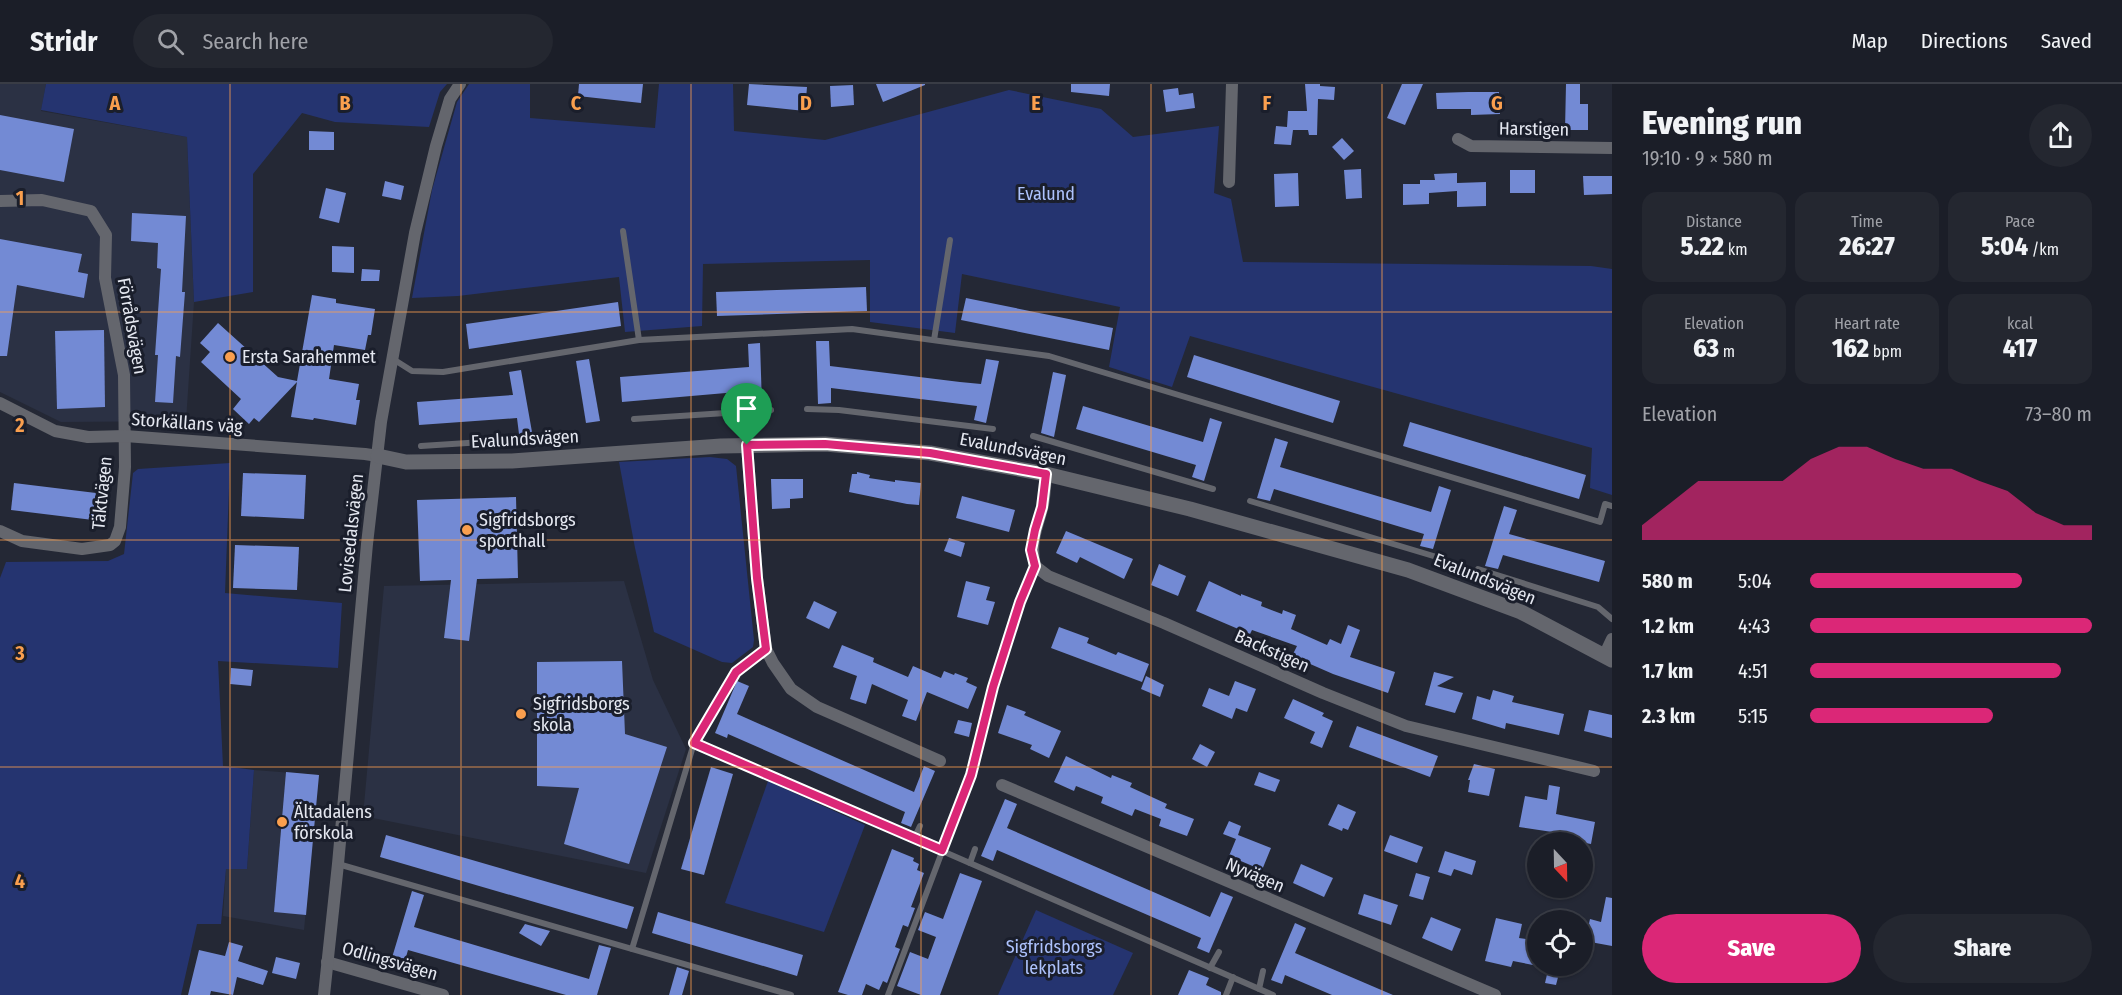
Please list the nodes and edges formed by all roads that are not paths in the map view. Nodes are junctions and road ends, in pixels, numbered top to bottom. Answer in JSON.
{"nodes":[{"id":1,"x":460,"y":84,"type":"edge"},
{"id":2,"x":1232,"y":84,"type":"edge"},
{"id":3,"x":1458,"y":139,"type":"dead end"},
{"id":4,"x":1612,"y":148,"type":"edge"},
{"id":5,"x":1229,"y":182,"type":"dead end"},
{"id":6,"x":0,"y":201,"type":"edge"},
{"id":7,"x":623,"y":231,"type":"dead end"},
{"id":8,"x":950,"y":240,"type":"dead end"},
{"id":9,"x":639,"y":340,"type":"junction"},
{"id":10,"x":934,"y":340,"type":"junction"},
{"id":11,"x":393,"y":358,"type":"junction"},
{"id":12,"x":0,"y":403,"type":"edge"},
{"id":13,"x":807,"y":409,"type":"dead end"},
{"id":14,"x":771,"y":410,"type":"dead end"},
{"id":15,"x":634,"y":419,"type":"dead end"},
{"id":16,"x":993,"y":429,"type":"dead end"},
{"id":17,"x":125,"y":436,"type":"junction"},
{"id":18,"x":539,"y":436,"type":"dead end"},
{"id":19,"x":1033,"y":436,"type":"dead end"},
{"id":20,"x":747,"y":445,"type":"junction"},
{"id":21,"x":421,"y":446,"type":"dead end"},
{"id":22,"x":378,"y":456,"type":"junction"},
{"id":23,"x":1046,"y":474,"type":"junction"},
{"id":24,"x":1213,"y":489,"type":"dead end"},
{"id":25,"x":1250,"y":501,"type":"dead end"},
{"id":26,"x":1612,"y":506,"type":"edge"},
{"id":27,"x":0,"y":531,"type":"edge"},
{"id":28,"x":1440,"y":558,"type":"dead end"},
{"id":29,"x":1035,"y":566,"type":"junction"},
{"id":30,"x":1478,"y":569,"type":"dead end"},
{"id":31,"x":1612,"y":618,"type":"edge"},
{"id":32,"x":1612,"y":639,"type":"edge"},
{"id":33,"x":766,"y":649,"type":"junction"},
{"id":34,"x":1608,"y":658,"type":"edge"},
{"id":35,"x":694,"y":743,"type":"junction"},
{"id":36,"x":940,"y":761,"type":"dead end"},
{"id":37,"x":1594,"y":771,"type":"dead end"},
{"id":38,"x":1002,"y":785,"type":"dead end"},
{"id":39,"x":920,"y":826,"type":"dead end"},
{"id":40,"x":914,"y":839,"type":"junction"},
{"id":41,"x":975,"y":849,"type":"dead end"},
{"id":42,"x":942,"y":850,"type":"junction"},
{"id":43,"x":970,"y":863,"type":"junction"},
{"id":44,"x":338,"y":864,"type":"junction"},
{"id":45,"x":632,"y":949,"type":"junction"},
{"id":46,"x":1219,"y":952,"type":"dead end"},
{"id":47,"x":327,"y":962,"type":"junction"},
{"id":48,"x":1210,"y":968,"type":"junction"},
{"id":49,"x":1263,"y":971,"type":"dead end"},
{"id":50,"x":1233,"y":977,"type":"junction"},
{"id":51,"x":1259,"y":989,"type":"junction"},
{"id":52,"x":324,"y":995,"type":"edge"},
{"id":53,"x":443,"y":995,"type":"edge"},
{"id":54,"x":791,"y":995,"type":"edge"},
{"id":55,"x":888,"y":995,"type":"edge"},
{"id":56,"x":1226,"y":995,"type":"edge"},
{"id":57,"x":1273,"y":995,"type":"edge"},
{"id":58,"x":1495,"y":995,"type":"edge"}],
"edges":[{"from":1,"to":11,"type":"street","name":"Lovisedalsvägen"},
{"from":2,"to":5,"type":"street"},
{"from":3,"to":4,"type":"street","name":"Harstigen"},
{"from":6,"to":17,"type":"street","name":"Förrådsvägen"},
{"from":7,"to":9,"type":"lane"},
{"from":8,"to":10,"type":"lane"},
{"from":9,"to":10,"type":"lane"},
{"from":9,"to":11,"type":"lane"},
{"from":10,"to":26,"type":"lane"},
{"from":11,"to":22,"type":"street","name":"Lovisedalsvägen"},
{"from":12,"to":17,"type":"street","name":"Storkällans väg"},
{"from":13,"to":16,"type":"lane"},
{"from":14,"to":15,"type":"lane"},
{"from":17,"to":22,"type":"street","name":"Storkällans väg"},
{"from":17,"to":27,"type":"street","name":"Täktvägen"},
{"from":18,"to":21,"type":"lane"},
{"from":19,"to":24,"type":"lane"},
{"from":20,"to":22,"type":"street","name":"Evalundsvägen"},
{"from":20,"to":23,"type":"street","name":"Evalundsvägen"},
{"from":20,"to":33,"type":"street"},
{"from":22,"to":44,"type":"street","name":"Lovisedalsvägen"},
{"from":23,"to":29,"type":"street"},
{"from":23,"to":34,"type":"street","name":"Evalundsvägen"},
{"from":25,"to":28,"type":"lane"},
{"from":29,"to":37,"type":"street","name":"Backstigen"},
{"from":29,"to":42,"type":"lane"},
{"from":30,"to":31,"type":"lane"},
{"from":32,"to":34,"type":"street"},
{"from":33,"to":35,"type":"lane"},
{"from":33,"to":36,"type":"street"},
{"from":35,"to":40,"type":"lane"},
{"from":35,"to":45,"type":"lane"},
{"from":38,"to":58,"type":"street","name":"Nyvägen"},
{"from":39,"to":40,"type":"lane"},
{"from":40,"to":42,"type":"lane"},
{"from":41,"to":43,"type":"lane"},
{"from":42,"to":43,"type":"lane"},
{"from":42,"to":55,"type":"lane"},
{"from":43,"to":48,"type":"lane"},
{"from":44,"to":45,"type":"lane"},
{"from":44,"to":47,"type":"street","name":"Lovisedalsvägen"},
{"from":45,"to":54,"type":"lane"},
{"from":46,"to":48,"type":"lane"},
{"from":47,"to":52,"type":"street","name":"Lovisedalsvägen"},
{"from":47,"to":53,"type":"street","name":"Odlingsvägen"},
{"from":48,"to":50,"type":"lane"},
{"from":49,"to":51,"type":"lane"},
{"from":50,"to":51,"type":"lane"},
{"from":50,"to":56,"type":"lane"},
{"from":51,"to":57,"type":"lane"}]}
